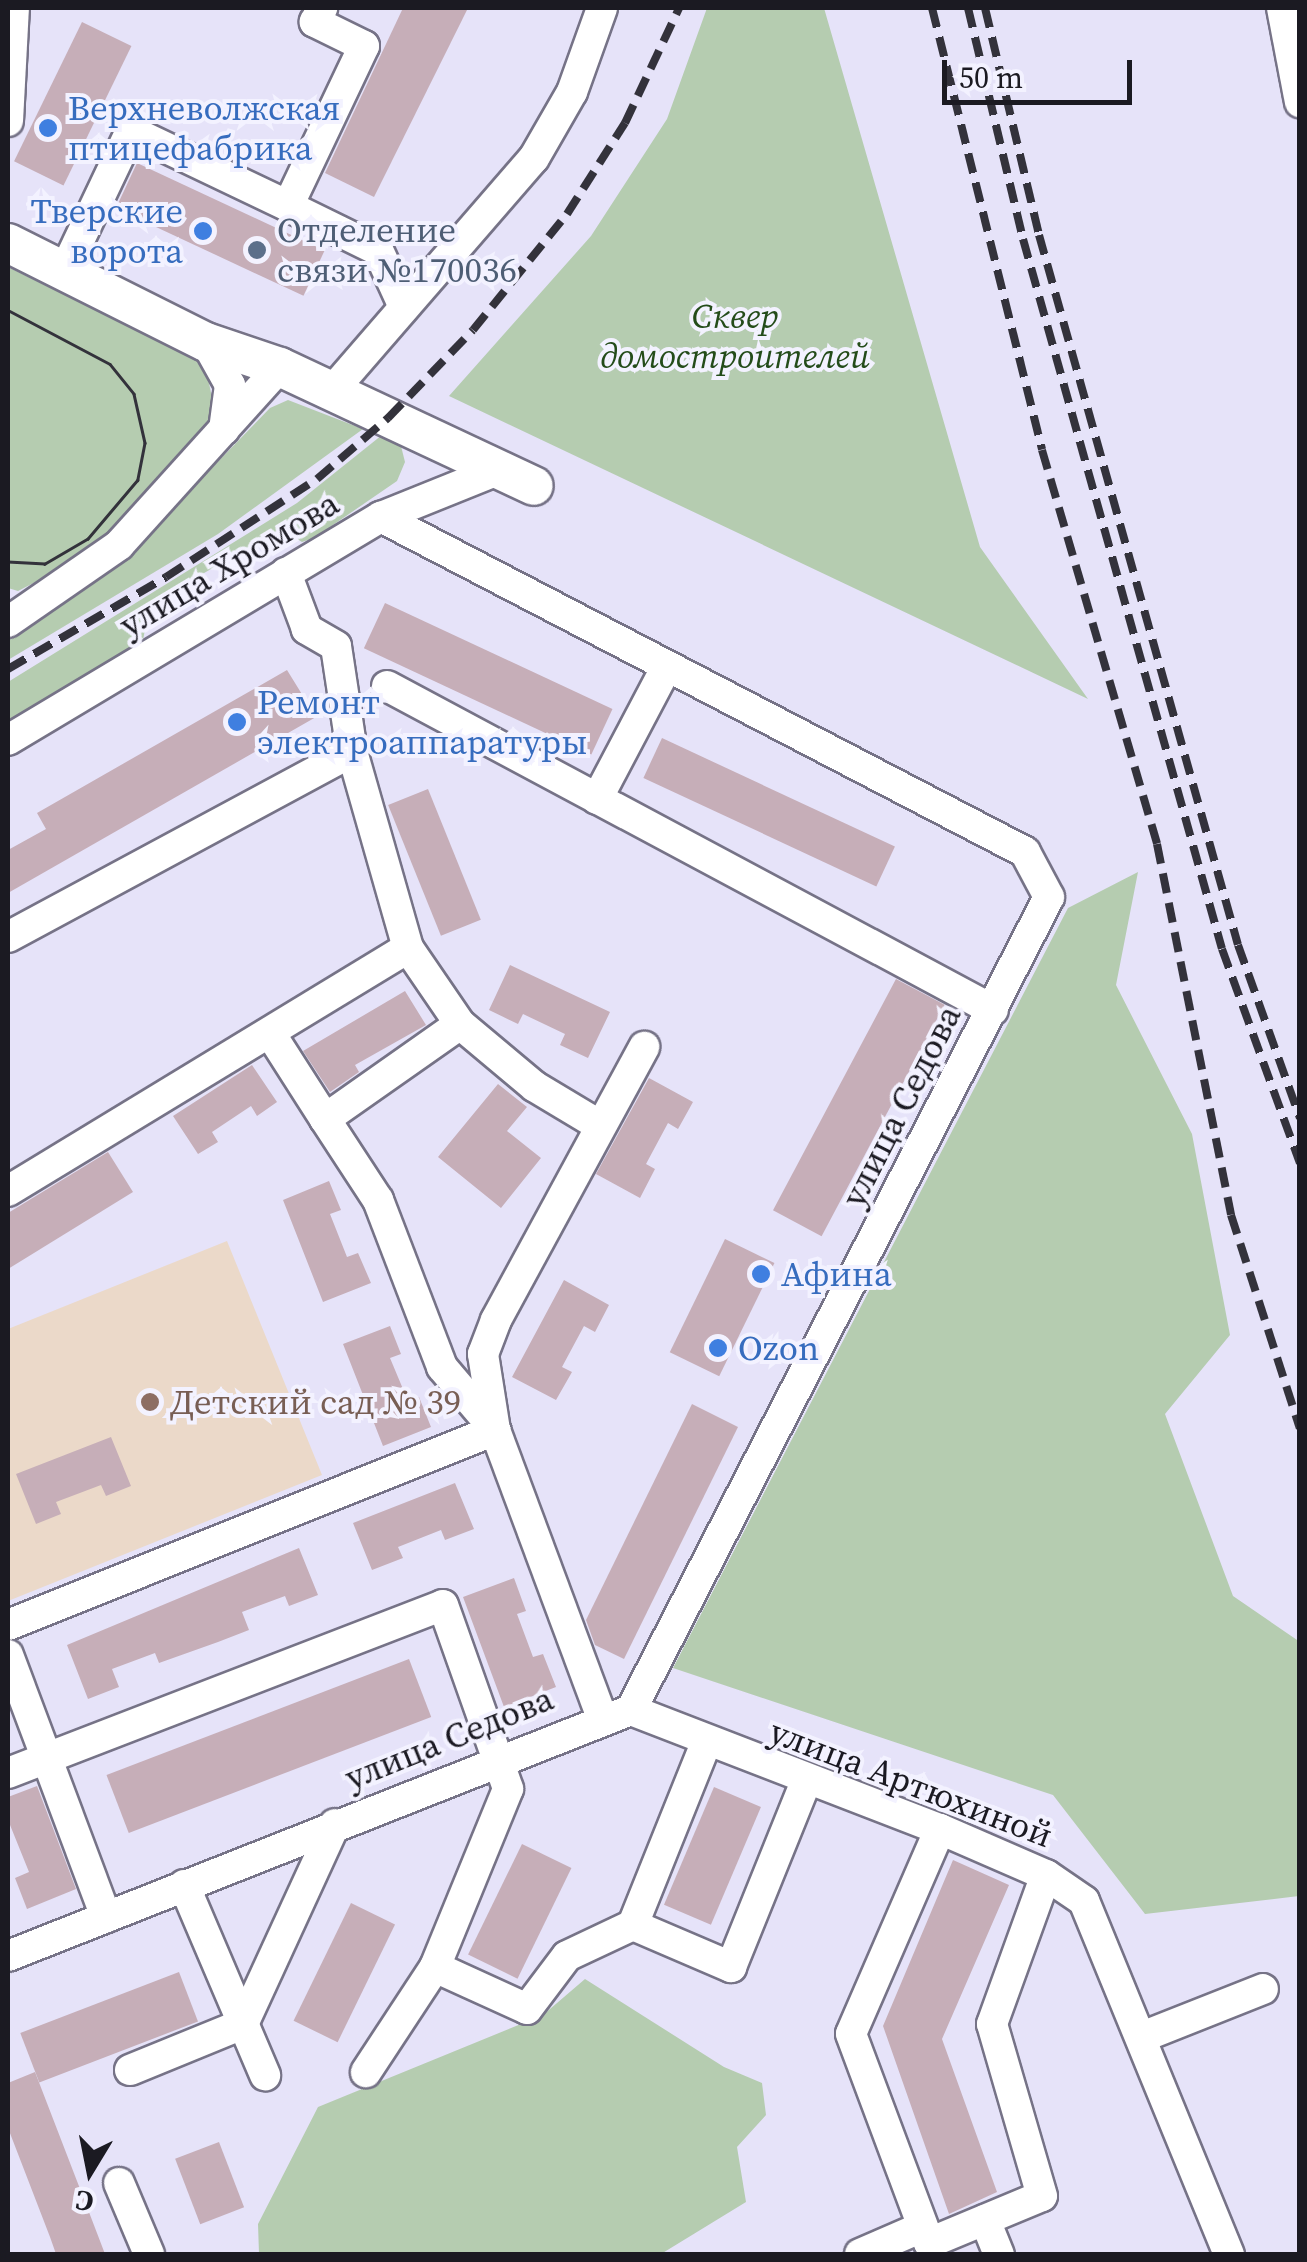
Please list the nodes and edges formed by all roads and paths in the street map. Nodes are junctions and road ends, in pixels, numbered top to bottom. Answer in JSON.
{"nodes":[{"id":1,"x":14,"y":8,"type":"edge"},
{"id":2,"x":322,"y":8,"type":"edge"},
{"id":3,"x":602,"y":8,"type":"edge"},
{"id":4,"x":1282,"y":8,"type":"edge"},
{"id":5,"x":10,"y":61,"type":"edge"},
{"id":6,"x":1300,"y":102,"type":"edge"},
{"id":7,"x":8,"y":121,"type":"edge"},
{"id":8,"x":288,"y":206,"type":"junction"},
{"id":9,"x":8,"y":221,"type":"edge"},
{"id":10,"x":8,"y":244,"type":"edge"},
{"id":11,"x":73,"y":253,"type":"junction"},
{"id":12,"x":404,"y":307,"type":"junction"},
{"id":13,"x":206,"y":342,"type":"junction"},
{"id":14,"x":280,"y":367,"type":"junction"},
{"id":15,"x":332,"y":392,"type":"junction"},
{"id":16,"x":218,"y":441,"type":"junction"},
{"id":17,"x":498,"y":470,"type":"junction"},
{"id":18,"x":534,"y":486,"type":"dead end"},
{"id":19,"x":382,"y":517,"type":"junction"},
{"id":20,"x":286,"y":574,"type":"junction"},
{"id":21,"x":8,"y":622,"type":"edge"},
{"id":22,"x":666,"y":668,"type":"junction"},
{"id":23,"x":388,"y":686,"type":"dead end"},
{"id":24,"x":8,"y":740,"type":"edge"},
{"id":25,"x":352,"y":752,"type":"junction"},
{"id":26,"x":597,"y":799,"type":"junction"},
{"id":27,"x":8,"y":938,"type":"edge"},
{"id":28,"x":408,"y":948,"type":"junction"},
{"id":29,"x":993,"y":1010,"type":"junction"},
{"id":30,"x":460,"y":1024,"type":"junction"},
{"id":31,"x":270,"y":1033,"type":"junction"},
{"id":32,"x":644,"y":1047,"type":"dead end"},
{"id":33,"x":326,"y":1119,"type":"junction"},
{"id":34,"x":599,"y":1124,"type":"junction"},
{"id":35,"x":8,"y":1191,"type":"edge"},
{"id":36,"x":495,"y":1430,"type":"junction"},
{"id":37,"x":8,"y":1625,"type":"edge"},
{"id":38,"x":8,"y":1654,"type":"edge"},
{"id":39,"x":616,"y":1714,"type":"junction"},
{"id":40,"x":706,"y":1743,"type":"junction"},
{"id":41,"x":501,"y":1758,"type":"junction"},
{"id":42,"x":47,"y":1759,"type":"junction"},
{"id":43,"x":8,"y":1773,"type":"edge"},
{"id":44,"x":806,"y":1781,"type":"junction"},
{"id":45,"x":336,"y":1824,"type":"junction"},
{"id":46,"x":940,"y":1829,"type":"junction"},
{"id":47,"x":1046,"y":1874,"type":"junction"},
{"id":48,"x":184,"y":1885,"type":"junction"},
{"id":49,"x":106,"y":1916,"type":"junction"},
{"id":50,"x":633,"y":1925,"type":"junction"},
{"id":51,"x":8,"y":1956,"type":"edge"},
{"id":52,"x":435,"y":1967,"type":"junction"},
{"id":53,"x":1263,"y":1989,"type":"dead end"},
{"id":54,"x":243,"y":2024,"type":"junction"},
{"id":55,"x":1142,"y":2037,"type":"junction"},
{"id":56,"x":130,"y":2070,"type":"dead end"},
{"id":57,"x":366,"y":2072,"type":"dead end"},
{"id":58,"x":265,"y":2075,"type":"dead end"},
{"id":59,"x":120,"y":2183,"type":"dead end"},
{"id":60,"x":985,"y":2220,"type":"junction"},
{"id":61,"x":922,"y":2226,"type":"junction"},
{"id":62,"x":149,"y":2254,"type":"edge"},
{"id":63,"x":860,"y":2254,"type":"edge"},
{"id":64,"x":998,"y":2254,"type":"edge"},
{"id":65,"x":1229,"y":2254,"type":"edge"}],
"edges":[{"from":1,"to":5,"type":"street"},
{"from":2,"to":8,"type":"street"},
{"from":3,"to":12,"type":"street"},
{"from":4,"to":6,"type":"street"},
{"from":5,"to":7,"type":"street"},
{"from":8,"to":11,"type":"street"},
{"from":8,"to":12,"type":"street"},
{"from":9,"to":11,"type":"main road"},
{"from":10,"to":13,"type":"main road"},
{"from":11,"to":14,"type":"main road"},
{"from":12,"to":15,"type":"street"},
{"from":13,"to":14,"type":"main road"},
{"from":13,"to":16,"type":"street","name":"улица Хромова"},
{"from":14,"to":15,"type":"main road"},
{"from":14,"to":16,"type":"street","name":"улица Хромова"},
{"from":15,"to":17,"type":"main road"},
{"from":16,"to":21,"type":"street","name":"улица Хромова"},
{"from":17,"to":18,"type":"main road"},
{"from":17,"to":19,"type":"street","name":"улица Хромова"},
{"from":19,"to":20,"type":"street","name":"улица Хромова"},
{"from":19,"to":22,"type":"street","name":"улица Седова"},
{"from":20,"to":24,"type":"street","name":"улица Хромова"},
{"from":20,"to":25,"type":"street"},
{"from":22,"to":26,"type":"street"},
{"from":22,"to":29,"type":"street","name":"улица Седова"},
{"from":23,"to":26,"type":"street"},
{"from":25,"to":27,"type":"street"},
{"from":25,"to":28,"type":"street"},
{"from":26,"to":29,"type":"street"},
{"from":28,"to":30,"type":"street"},
{"from":28,"to":31,"type":"street"},
{"from":29,"to":39,"type":"street","name":"улица Седова"},
{"from":30,"to":33,"type":"street"},
{"from":30,"to":34,"type":"street"},
{"from":31,"to":33,"type":"street"},
{"from":31,"to":35,"type":"street"},
{"from":32,"to":34,"type":"street"},
{"from":33,"to":36,"type":"street"},
{"from":34,"to":36,"type":"street"},
{"from":36,"to":37,"type":"street"},
{"from":36,"to":39,"type":"street"},
{"from":38,"to":42,"type":"street"},
{"from":39,"to":40,"type":"street","name":"улица Артюхиной"},
{"from":39,"to":41,"type":"street","name":"улица Седова"},
{"from":40,"to":44,"type":"street","name":"улица Артюхиной"},
{"from":40,"to":50,"type":"street"},
{"from":41,"to":42,"type":"street"},
{"from":41,"to":45,"type":"street","name":"улица Седова"},
{"from":41,"to":52,"type":"street"},
{"from":42,"to":43,"type":"street"},
{"from":42,"to":49,"type":"street"},
{"from":44,"to":46,"type":"street","name":"улица Артюхиной"},
{"from":44,"to":50,"type":"street"},
{"from":45,"to":48,"type":"street","name":"улица Седова"},
{"from":45,"to":54,"type":"street"},
{"from":46,"to":47,"type":"street","name":"улица Артюхиной"},
{"from":46,"to":61,"type":"street"},
{"from":47,"to":55,"type":"street","name":"улица Артюхиной"},
{"from":47,"to":60,"type":"street"},
{"from":48,"to":49,"type":"street","name":"улица Седова"},
{"from":48,"to":54,"type":"street"},
{"from":49,"to":51,"type":"street","name":"улица Седова"},
{"from":50,"to":52,"type":"street"},
{"from":52,"to":57,"type":"street"},
{"from":53,"to":55,"type":"street"},
{"from":54,"to":56,"type":"street"},
{"from":54,"to":58,"type":"street"},
{"from":55,"to":65,"type":"street","name":"улица Артюхиной"},
{"from":59,"to":62,"type":"street"},
{"from":60,"to":61,"type":"street"},
{"from":60,"to":64,"type":"street"},
{"from":61,"to":63,"type":"street"}]}
